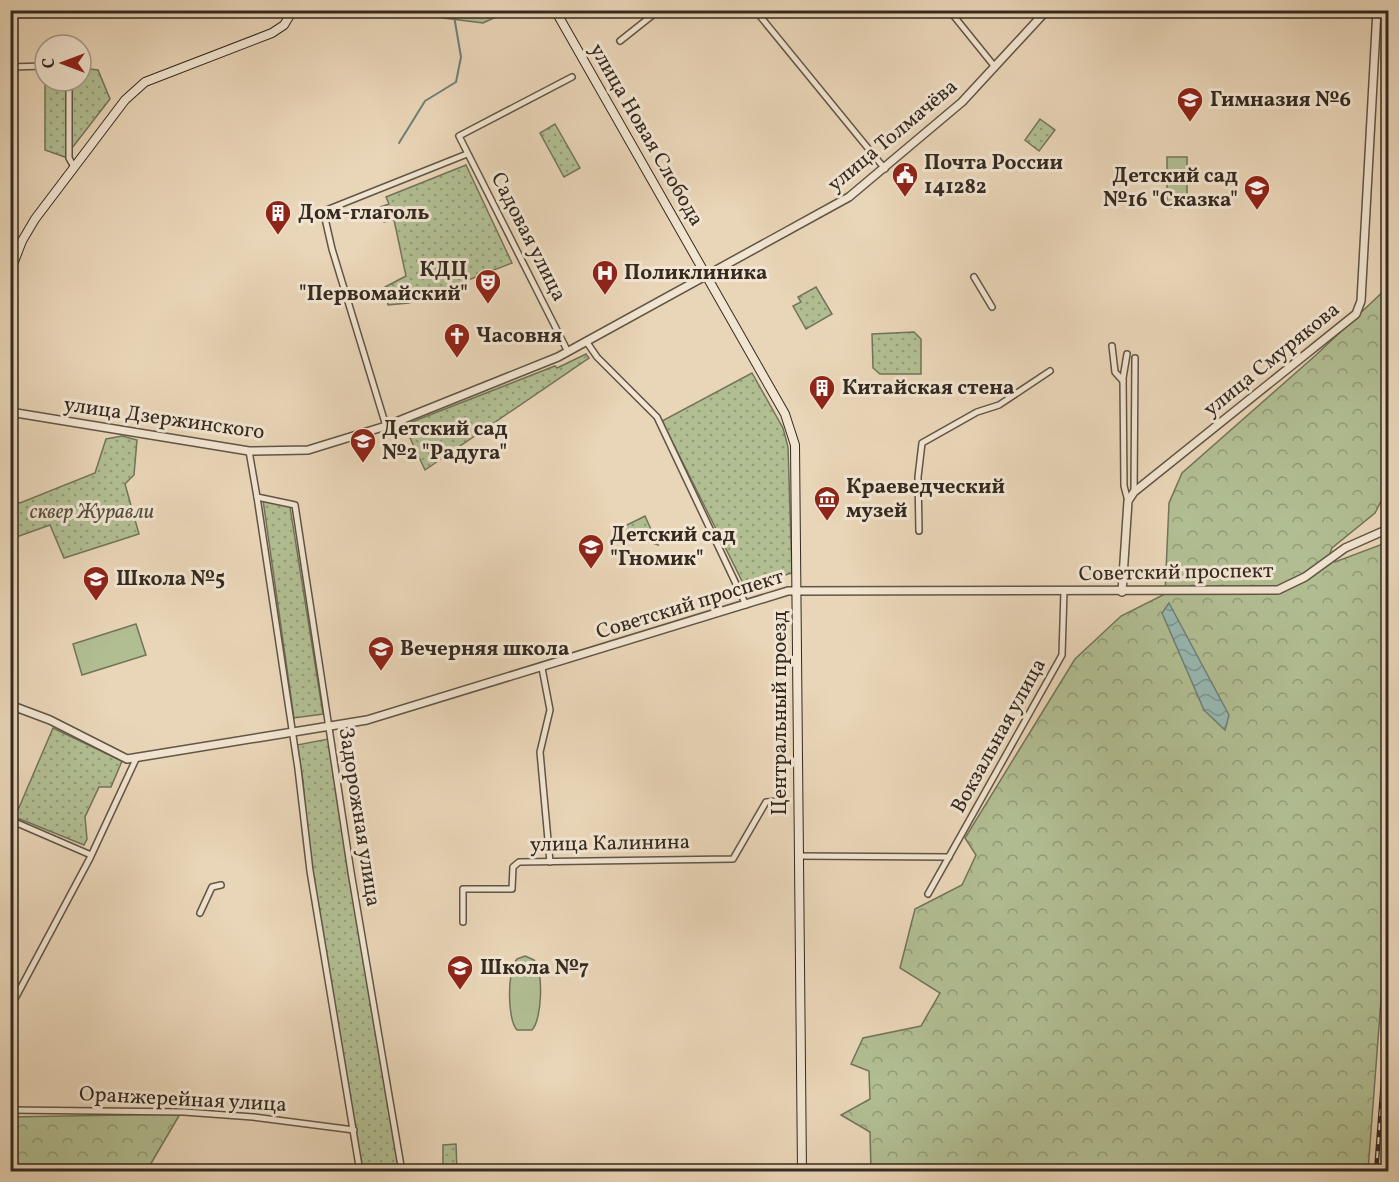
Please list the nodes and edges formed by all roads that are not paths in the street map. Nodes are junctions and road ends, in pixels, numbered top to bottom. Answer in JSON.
{"nodes":[{"id":1,"x":293,"y":10,"type":"edge"},
{"id":2,"x":555,"y":10,"type":"edge"},
{"id":3,"x":659,"y":10,"type":"edge"},
{"id":4,"x":755,"y":10,"type":"edge"},
{"id":5,"x":949,"y":10,"type":"edge"},
{"id":6,"x":1047,"y":10,"type":"edge"},
{"id":7,"x":1377,"y":10,"type":"edge"},
{"id":8,"x":620,"y":41,"type":"dead end"},
{"id":9,"x":33,"y":66,"type":"edge"},
{"id":10,"x":995,"y":66,"type":"junction"},
{"id":11,"x":10,"y":67,"type":"edge"},
{"id":12,"x":572,"y":77,"type":"dead end"},
{"id":13,"x":69,"y":93,"type":"edge"},
{"id":14,"x":467,"y":154,"type":"junction"},
{"id":15,"x":74,"y":167,"type":"junction"},
{"id":16,"x":885,"y":170,"type":"junction"},
{"id":17,"x":10,"y":272,"type":"edge"},
{"id":18,"x":707,"y":276,"type":"junction"},
{"id":19,"x":974,"y":277,"type":"dead end"},
{"id":20,"x":992,"y":307,"type":"dead end"},
{"id":21,"x":586,"y":341,"type":"junction"},
{"id":22,"x":1112,"y":346,"type":"dead end"},
{"id":23,"x":568,"y":352,"type":"junction"},
{"id":24,"x":1127,"y":354,"type":"dead end"},
{"id":25,"x":1135,"y":358,"type":"dead end"},
{"id":26,"x":1050,"y":371,"type":"dead end"},
{"id":27,"x":1123,"y":381,"type":"junction"},
{"id":28,"x":10,"y":412,"type":"edge"},
{"id":29,"x":386,"y":426,"type":"junction"},
{"id":30,"x":249,"y":451,"type":"junction"},
{"id":31,"x":1134,"y":492,"type":"junction"},
{"id":32,"x":257,"y":497,"type":"junction"},
{"id":33,"x":1128,"y":501,"type":"junction"},
{"id":34,"x":1389,"y":529,"type":"edge"},
{"id":35,"x":919,"y":531,"type":"dead end"},
{"id":36,"x":798,"y":590,"type":"junction"},
{"id":37,"x":1064,"y":591,"type":"junction"},
{"id":38,"x":1122,"y":591,"type":"junction"},
{"id":39,"x":746,"y":604,"type":"junction"},
{"id":40,"x":542,"y":668,"type":"junction"},
{"id":41,"x":10,"y":705,"type":"edge"},
{"id":42,"x":329,"y":727,"type":"junction"},
{"id":43,"x":292,"y":733,"type":"junction"},
{"id":44,"x":136,"y":759,"type":"junction"},
{"id":45,"x":780,"y":801,"type":"dead end"},
{"id":46,"x":10,"y":820,"type":"edge"},
{"id":47,"x":91,"y":855,"type":"junction"},
{"id":48,"x":798,"y":856,"type":"junction"},
{"id":49,"x":949,"y":857,"type":"junction"},
{"id":50,"x":550,"y":862,"type":"junction"},
{"id":51,"x":221,"y":885,"type":"dead end"},
{"id":52,"x":928,"y":894,"type":"dead end"},
{"id":53,"x":201,"y":913,"type":"dead end"},
{"id":54,"x":463,"y":922,"type":"dead end"},
{"id":55,"x":10,"y":1008,"type":"edge"},
{"id":56,"x":10,"y":1110,"type":"edge"},
{"id":57,"x":354,"y":1130,"type":"junction"},
{"id":58,"x":360,"y":1172,"type":"edge"},
{"id":59,"x":402,"y":1172,"type":"edge"},
{"id":60,"x":802,"y":1172,"type":"edge"}],
"edges":[{"from":1,"to":15,"type":"main road"},
{"from":2,"to":18,"type":"main road","name":"улица Новая Слобода"},
{"from":3,"to":8,"type":"street"},
{"from":4,"to":16,"type":"street"},
{"from":5,"to":10,"type":"street"},
{"from":6,"to":10,"type":"street","name":"улица Толмачёва"},
{"from":7,"to":31,"type":"street","name":"улица Смурякова"},
{"from":9,"to":11,"type":"street"},
{"from":10,"to":16,"type":"street","name":"улица Толмачёва"},
{"from":12,"to":14,"type":"street","name":"Садовая улица"},
{"from":13,"to":15,"type":"street"},
{"from":14,"to":23,"type":"street","name":"Садовая улица"},
{"from":14,"to":29,"type":"street"},
{"from":15,"to":17,"type":"main road"},
{"from":16,"to":18,"type":"street","name":"улица Толмачёва"},
{"from":18,"to":21,"type":"street","name":"улица Дзержинского"},
{"from":18,"to":36,"type":"main road","name":"Центральный проезд"},
{"from":19,"to":20,"type":"street"},
{"from":21,"to":23,"type":"street","name":"улица Дзержинского"},
{"from":21,"to":39,"type":"street","name":"Центральный проезд"},
{"from":22,"to":27,"type":"street"},
{"from":23,"to":29,"type":"street","name":"улица Дзержинского"},
{"from":24,"to":27,"type":"street"},
{"from":25,"to":31,"type":"street"},
{"from":26,"to":35,"type":"street"},
{"from":27,"to":33,"type":"street"},
{"from":28,"to":30,"type":"street","name":"улица Дзержинского"},
{"from":29,"to":30,"type":"street","name":"улица Дзержинского"},
{"from":30,"to":32,"type":"street"},
{"from":31,"to":33,"type":"street","name":"улица Смурякова"},
{"from":32,"to":42,"type":"street","name":"Задорожная улица"},
{"from":32,"to":43,"type":"street"},
{"from":33,"to":38,"type":"street","name":"улица Смурякова"},
{"from":34,"to":38,"type":"street","name":"Советский проспект"},
{"from":36,"to":37,"type":"street","name":"Советский проспект"},
{"from":36,"to":39,"type":"street","name":"Советский проспект"},
{"from":36,"to":48,"type":"main road","name":"Центральный проезд"},
{"from":37,"to":38,"type":"street","name":"Советский проспект"},
{"from":37,"to":49,"type":"street","name":"Вокзальная улица"},
{"from":39,"to":40,"type":"street","name":"Советский проспект"},
{"from":40,"to":42,"type":"street","name":"Советский проспект"},
{"from":40,"to":50,"type":"street"},
{"from":41,"to":44,"type":"street"},
{"from":42,"to":43,"type":"street","name":"Советский проспект"},
{"from":42,"to":59,"type":"street","name":"Задорожная улица"},
{"from":43,"to":44,"type":"street","name":"Советский проспект"},
{"from":43,"to":57,"type":"street"},
{"from":44,"to":47,"type":"street"},
{"from":45,"to":50,"type":"street","name":"улица Калинина"},
{"from":46,"to":47,"type":"street"},
{"from":47,"to":55,"type":"street"},
{"from":48,"to":49,"type":"street"},
{"from":48,"to":60,"type":"main road","name":"Центральный проезд"},
{"from":49,"to":52,"type":"street","name":"Вокзальная улица"},
{"from":50,"to":54,"type":"street","name":"улица Калинина"},
{"from":51,"to":53,"type":"street"},
{"from":56,"to":57,"type":"street","name":"Оранжерейная улица"},
{"from":57,"to":58,"type":"street"}]}
